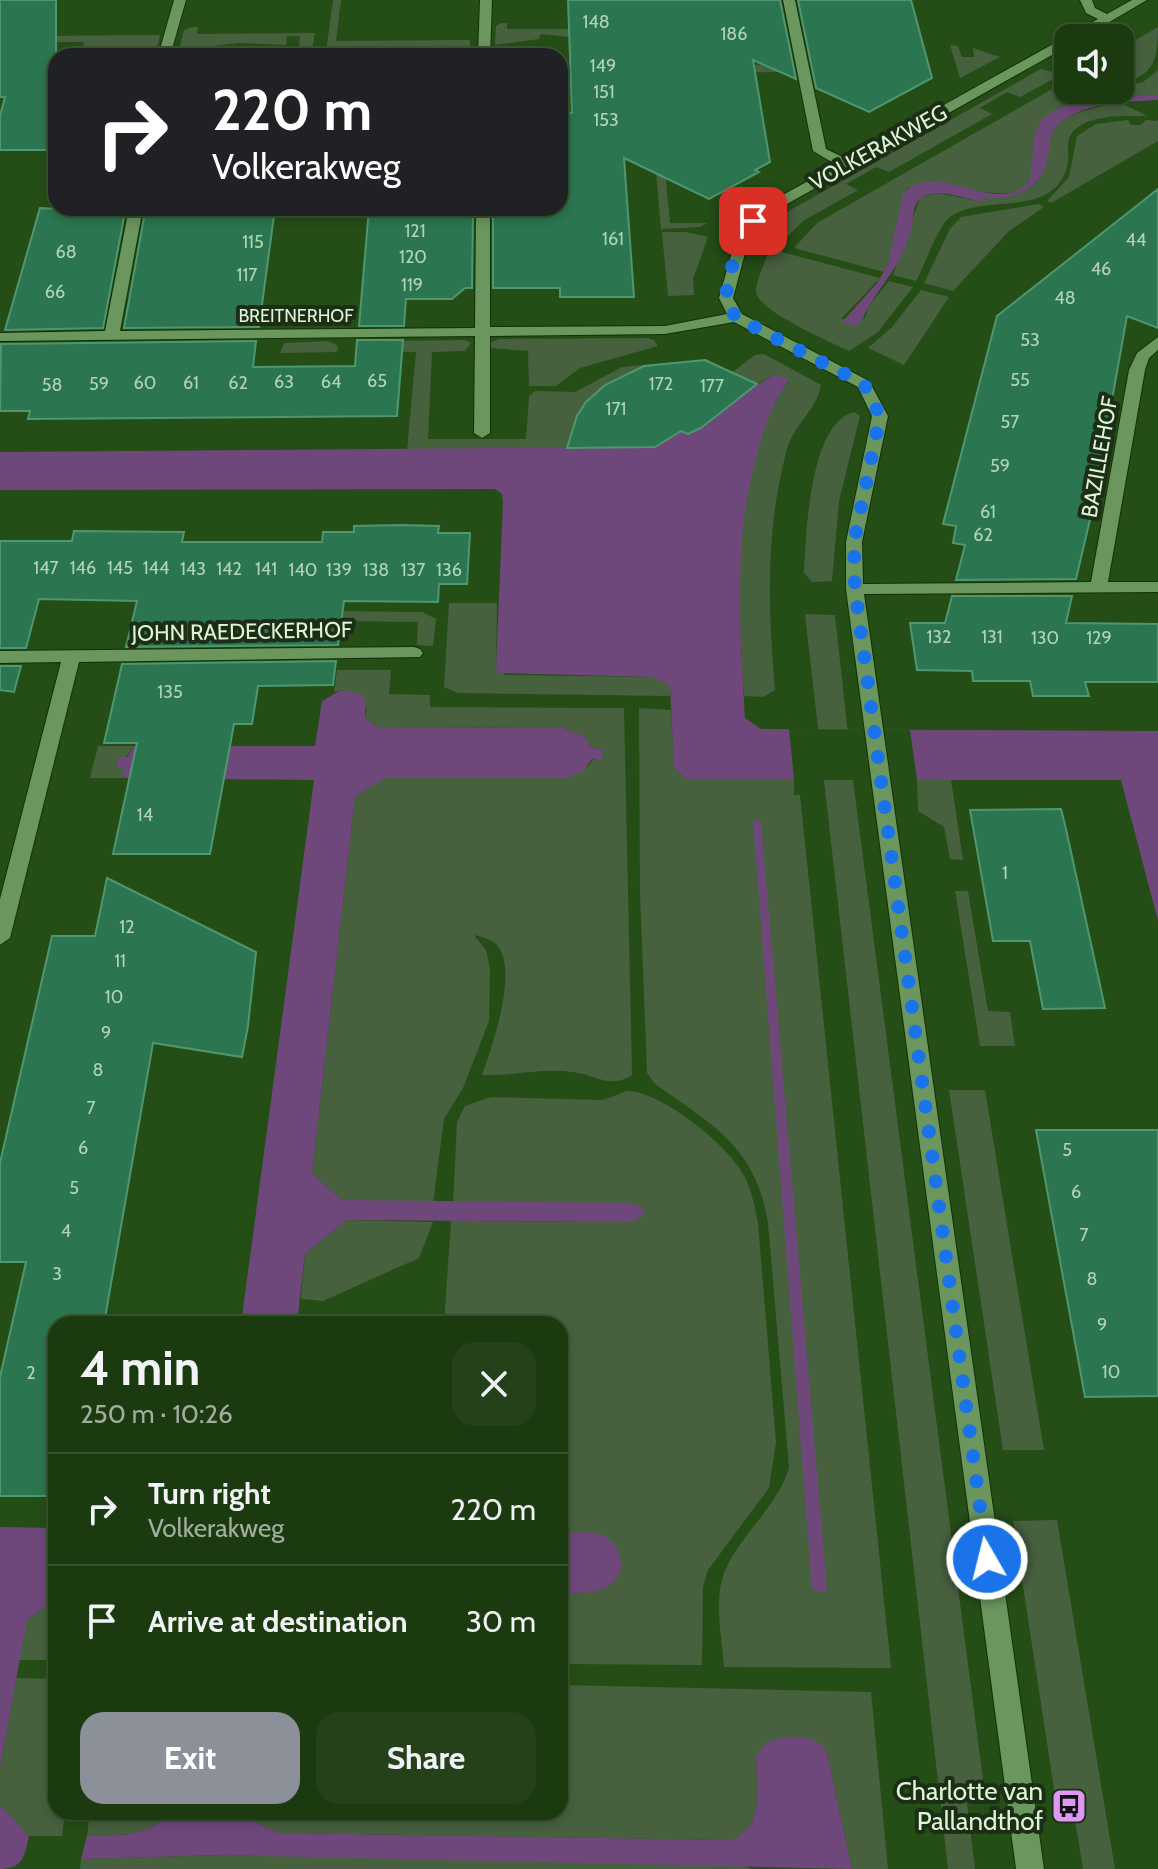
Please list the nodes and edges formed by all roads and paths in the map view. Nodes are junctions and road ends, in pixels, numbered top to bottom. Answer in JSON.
{"nodes":[{"id":1,"x":180,"y":0,"type":"edge"},
{"id":2,"x":486,"y":0,"type":"edge"},
{"id":3,"x":789,"y":0,"type":"edge"},
{"id":4,"x":1086,"y":0,"type":"edge"},
{"id":5,"x":1141,"y":0,"type":"edge"},
{"id":6,"x":1108,"y":19,"type":"junction"},
{"id":7,"x":1099,"y":24,"type":"edge"},
{"id":8,"x":166,"y":48,"type":"edge"},
{"id":9,"x":484,"y":48,"type":"edge"},
{"id":10,"x":1054,"y":49,"type":"edge"},
{"id":11,"x":848,"y":165,"type":"junction"},
{"id":12,"x":134,"y":216,"type":"edge"},
{"id":13,"x":483,"y":216,"type":"edge"},
{"id":14,"x":736,"y":317,"type":"junction"},
{"id":15,"x":482,"y":334,"type":"junction"},
{"id":16,"x":0,"y":337,"type":"edge"},
{"id":17,"x":111,"y":337,"type":"junction"},
{"id":18,"x":1158,"y":342,"type":"edge"},
{"id":19,"x":482,"y":433,"type":"dead end"},
{"id":20,"x":1099,"y":586,"type":"junction"},
{"id":21,"x":1158,"y":587,"type":"edge"},
{"id":22,"x":855,"y":589,"type":"junction"},
{"id":23,"x":414,"y":653,"type":"dead end"},
{"id":24,"x":0,"y":657,"type":"edge"},
{"id":25,"x":71,"y":658,"type":"junction"},
{"id":26,"x":0,"y":938,"type":"edge"},
{"id":27,"x":1030,"y":1869,"type":"edge"}],
"edges":[{"from":1,"to":8,"type":"street"},
{"from":2,"to":9,"type":"street"},
{"from":3,"to":11,"type":"street"},
{"from":4,"to":6,"type":"street"},
{"from":5,"to":6,"type":"street"},
{"from":6,"to":7,"type":"street"},
{"from":10,"to":11,"type":"street","name":"VOLKERAKWEG"},
{"from":11,"to":14,"type":"street","name":"VOLKERAKWEG"},
{"from":12,"to":17,"type":"street"},
{"from":13,"to":15,"type":"street"},
{"from":14,"to":15,"type":"street","name":"BREITNERHOF"},
{"from":14,"to":22,"type":"street"},
{"from":15,"to":17,"type":"street","name":"BREITNERHOF"},
{"from":15,"to":19,"type":"street"},
{"from":16,"to":17,"type":"street","name":"BREITNERHOF"},
{"from":18,"to":20,"type":"street","name":"BAZILLEHOF"},
{"from":20,"to":21,"type":"street"},
{"from":20,"to":22,"type":"street"},
{"from":22,"to":27,"type":"street"},
{"from":23,"to":25,"type":"street","name":"JOHN RAEDECKERHOF"},
{"from":24,"to":25,"type":"street","name":"JOHN RAEDECKERHOF"},
{"from":25,"to":26,"type":"street"}]}
